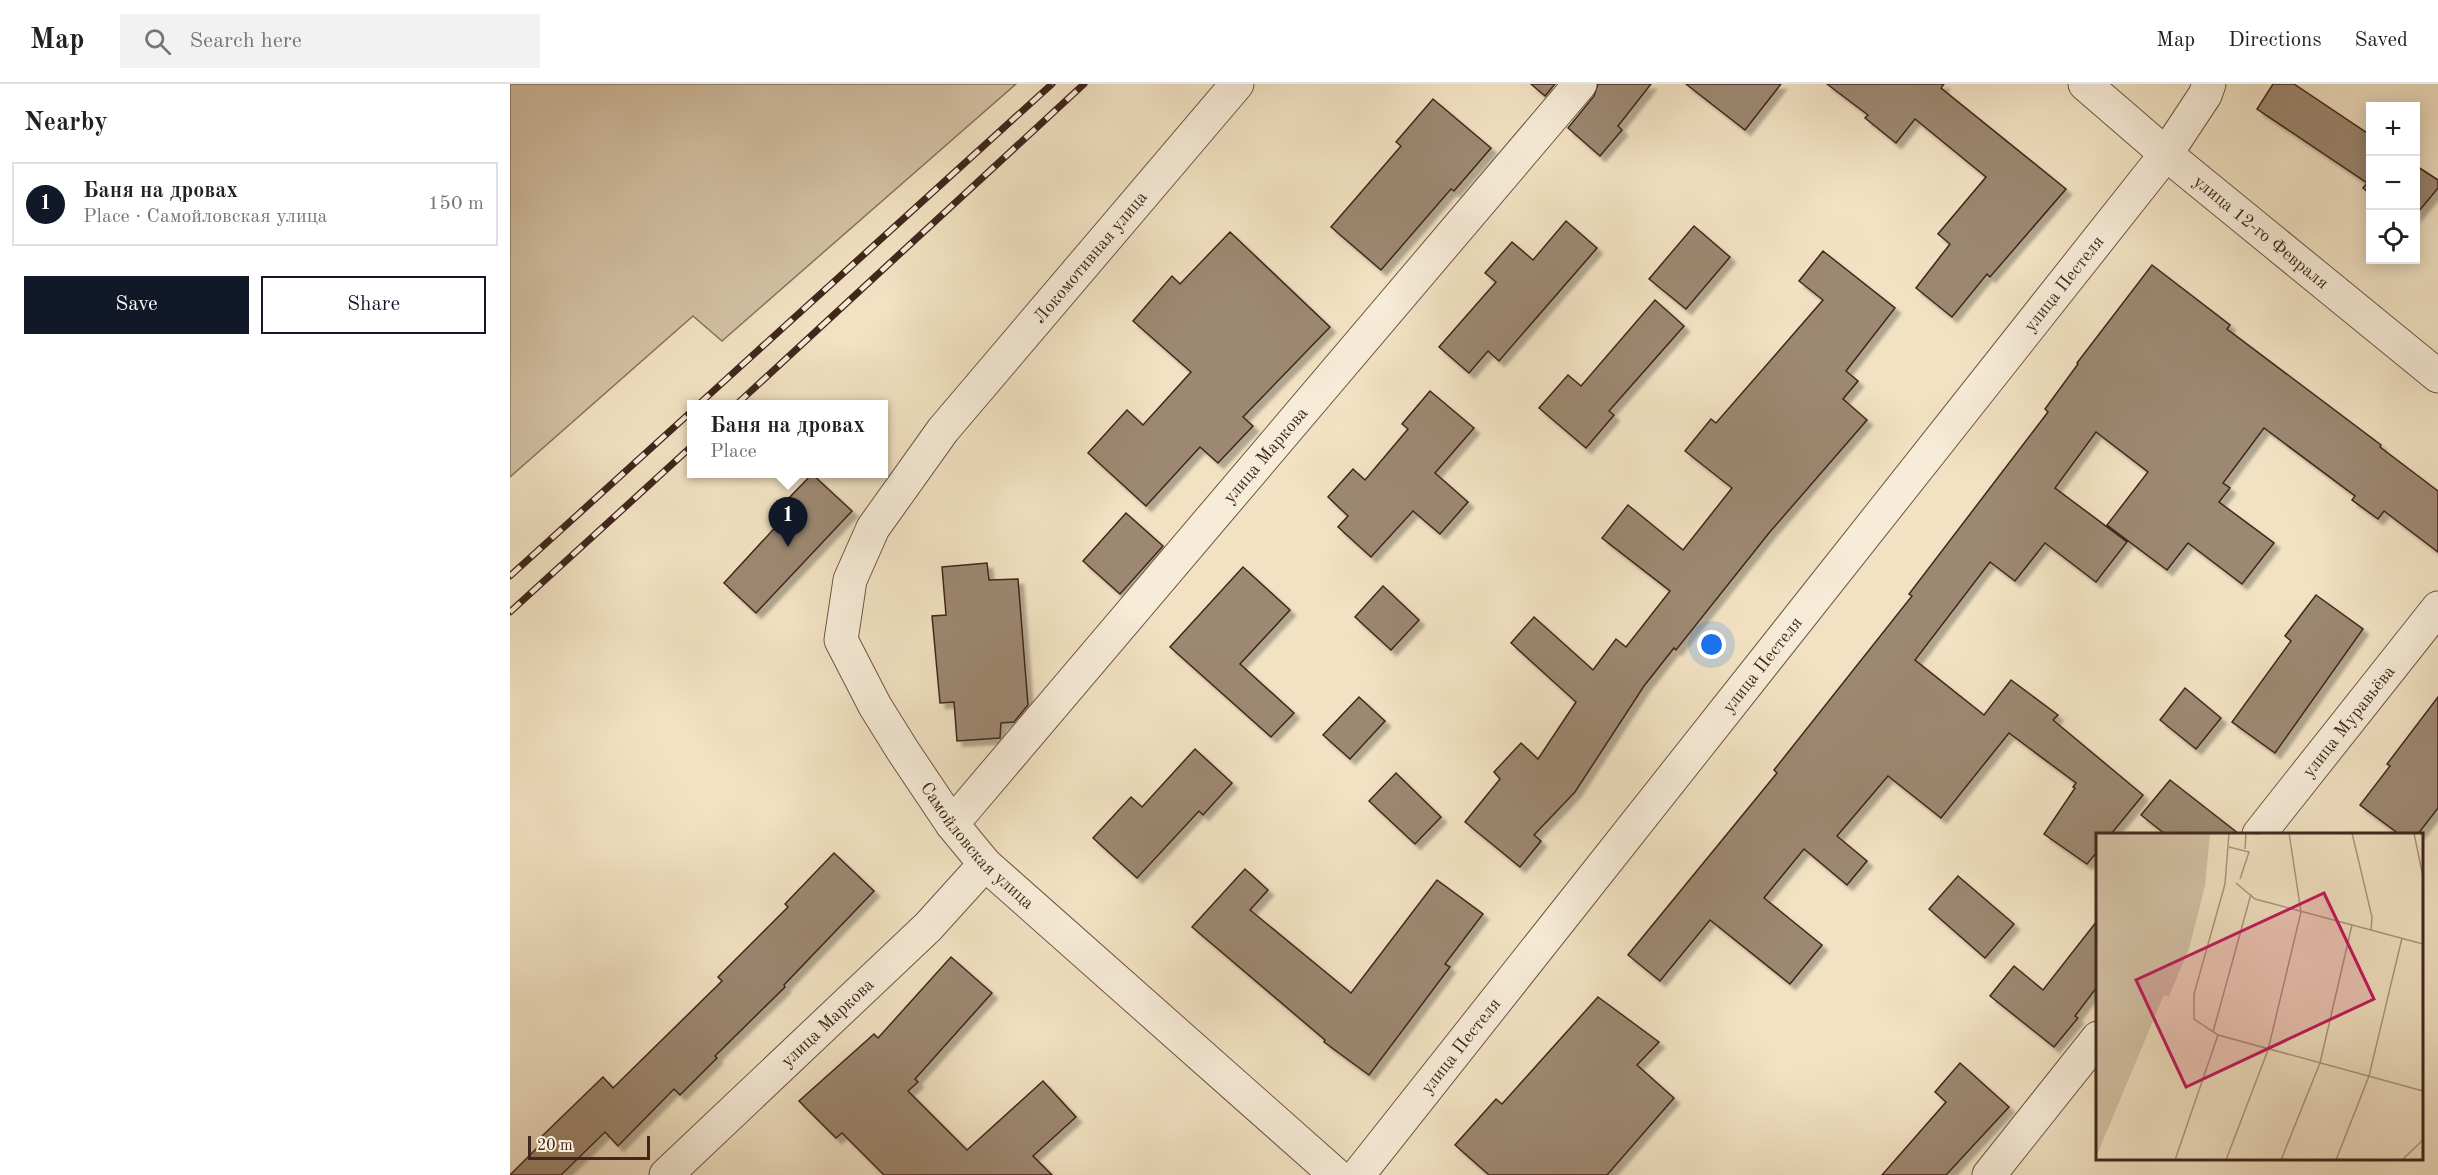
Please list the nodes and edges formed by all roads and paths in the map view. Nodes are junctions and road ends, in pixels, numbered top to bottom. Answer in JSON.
{"nodes":[{"id":1,"x":1237,"y":84,"type":"edge"},
{"id":2,"x":1580,"y":84,"type":"edge"},
{"id":3,"x":2085,"y":84,"type":"edge"},
{"id":4,"x":2209,"y":84,"type":"edge"},
{"id":5,"x":2166,"y":154,"type":"junction"},
{"id":6,"x":2438,"y":376,"type":"edge"},
{"id":7,"x":943,"y":430,"type":"joint"},
{"id":8,"x":2438,"y":608,"type":"edge"},
{"id":9,"x":952,"y":824,"type":"junction"},
{"id":10,"x":2260,"y":833,"type":"edge"},
{"id":11,"x":985,"y":864,"type":"junction"},
{"id":12,"x":2096,"y":1039,"type":"edge"},
{"id":13,"x":666,"y":1175,"type":"edge"},
{"id":14,"x":1336,"y":1175,"type":"edge"},
{"id":15,"x":1358,"y":1175,"type":"edge"},
{"id":16,"x":1989,"y":1175,"type":"edge"}],
"edges":[{"from":1,"to":7,"type":"street","name":"Локомотивная улица"},
{"from":2,"to":9,"type":"street","name":"улица Маркова"},
{"from":3,"to":5,"type":"street","name":"улица 12-го Февраля"},
{"from":4,"to":5,"type":"street","name":"улица Пестеля"},
{"from":5,"to":6,"type":"street","name":"улица 12-го Февраля"},
{"from":5,"to":15,"type":"street","name":"улица Пестеля"},
{"from":7,"to":9,"type":"street","name":"Самойловская улица"},
{"from":8,"to":10,"type":"street","name":"улица Муравьёва"},
{"from":9,"to":11,"type":"street","name":"Самойловская улица"},
{"from":11,"to":13,"type":"street","name":"улица Маркова"},
{"from":11,"to":14,"type":"street","name":"Самойловская улица"},
{"from":12,"to":16,"type":"street"}]}
